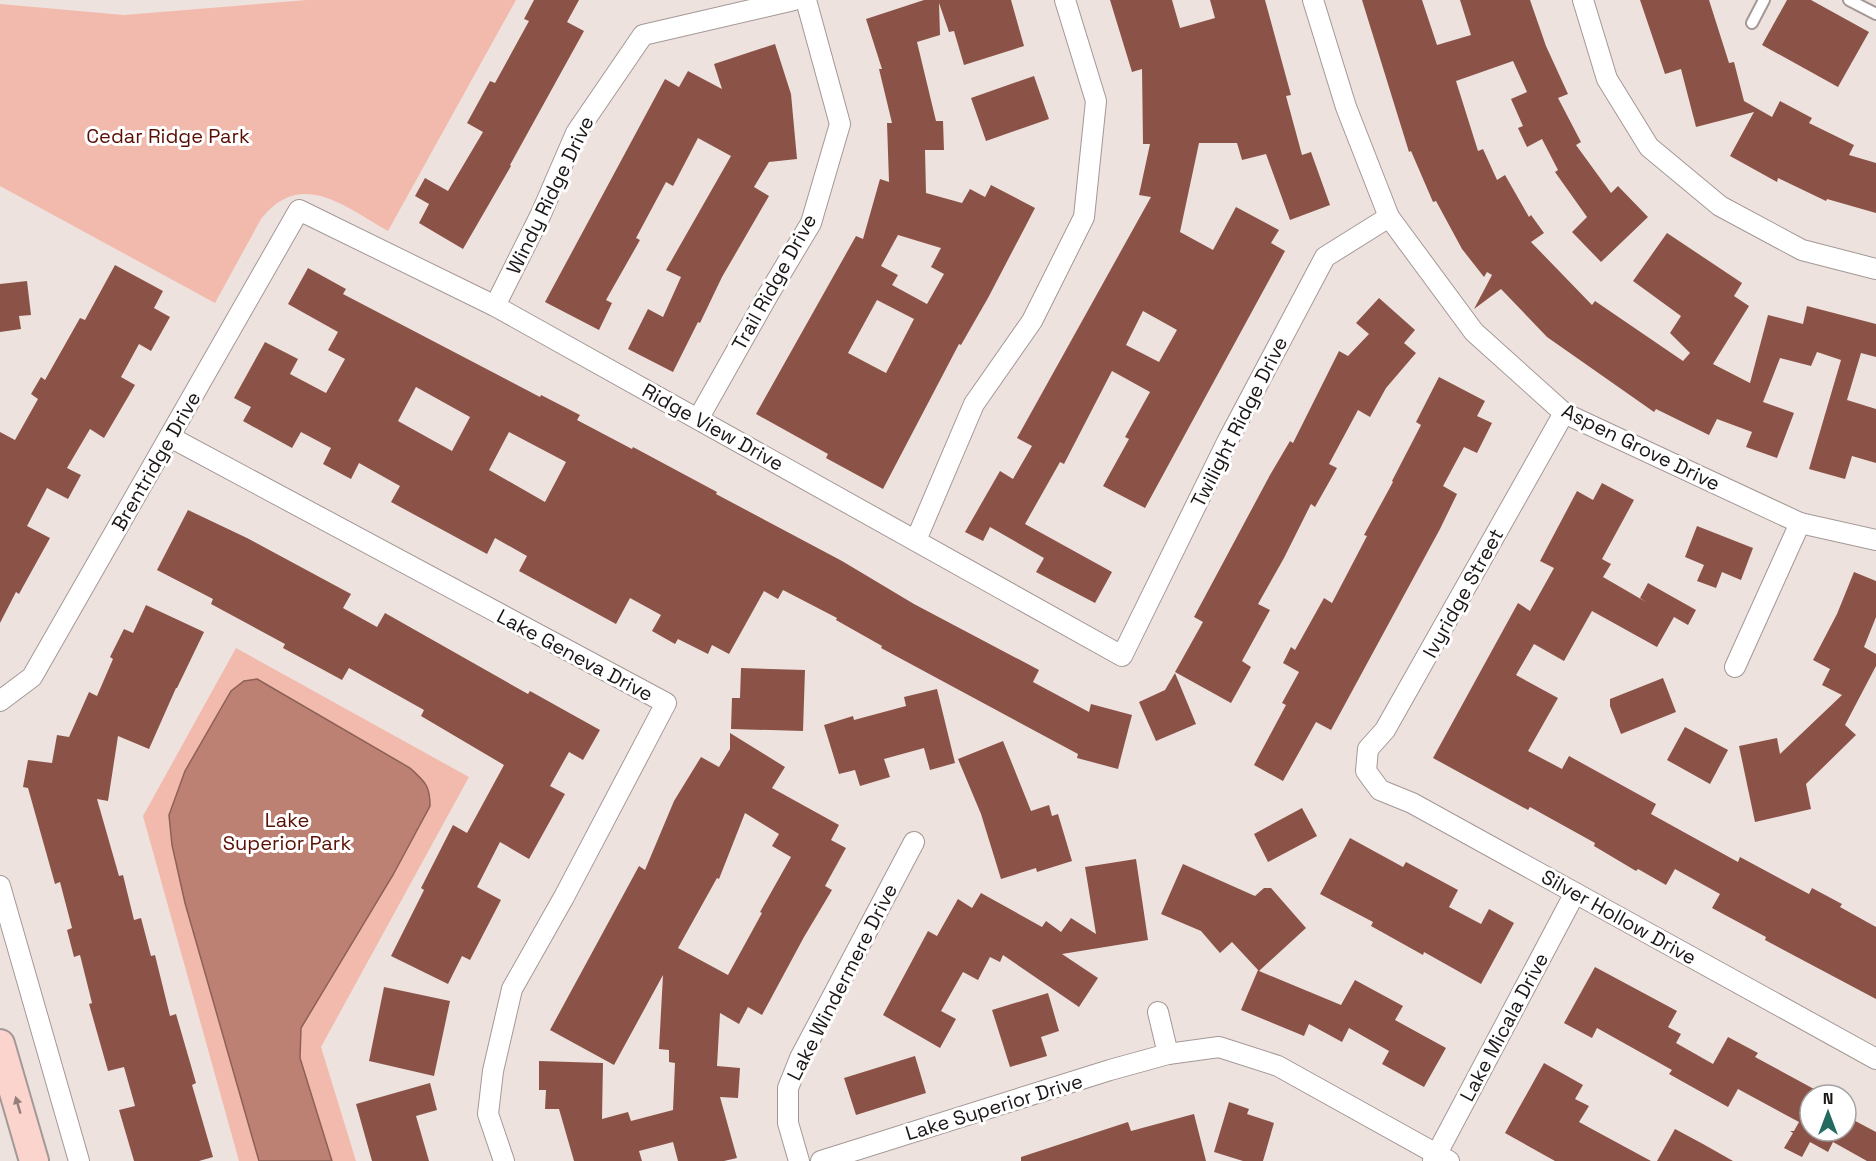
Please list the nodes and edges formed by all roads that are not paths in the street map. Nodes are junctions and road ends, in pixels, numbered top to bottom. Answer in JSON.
{"nodes":[{"id":1,"x":794,"y":0,"type":"edge"},
{"id":2,"x":806,"y":0,"type":"edge"},
{"id":3,"x":1065,"y":0,"type":"edge"},
{"id":4,"x":1313,"y":0,"type":"edge"},
{"id":5,"x":1583,"y":0,"type":"edge"},
{"id":6,"x":1764,"y":0,"type":"edge"},
{"id":7,"x":1849,"y":0,"type":"edge"},
{"id":8,"x":1876,"y":14,"type":"edge"},
{"id":9,"x":1752,"y":23,"type":"dead end"},
{"id":10,"x":299,"y":210,"type":"joint"},
{"id":11,"x":1389,"y":217,"type":"junction"},
{"id":12,"x":1876,"y":269,"type":"edge"},
{"id":13,"x":495,"y":306,"type":"junction"},
{"id":14,"x":1563,"y":413,"type":"junction"},
{"id":15,"x":698,"y":419,"type":"junction"},
{"id":16,"x":170,"y":437,"type":"junction"},
{"id":17,"x":1800,"y":523,"type":"junction"},
{"id":18,"x":916,"y":540,"type":"junction"},
{"id":19,"x":1876,"y":540,"type":"edge"},
{"id":20,"x":1122,"y":656,"type":"joint"},
{"id":21,"x":1735,"y":667,"type":"dead end"},
{"id":22,"x":0,"y":701,"type":"edge"},
{"id":23,"x":1366,"y":771,"type":"joint"},
{"id":24,"x":914,"y":842,"type":"dead end"},
{"id":25,"x":0,"y":886,"type":"edge"},
{"id":26,"x":1575,"y":893,"type":"junction"},
{"id":27,"x":1158,"y":1012,"type":"dead end"},
{"id":28,"x":0,"y":1044,"type":"edge"},
{"id":29,"x":1168,"y":1054,"type":"junction"},
{"id":30,"x":1876,"y":1059,"type":"edge"},
{"id":31,"x":1440,"y":1159,"type":"edge"},
{"id":32,"x":34,"y":1161,"type":"edge"},
{"id":33,"x":79,"y":1161,"type":"edge"},
{"id":34,"x":504,"y":1161,"type":"edge"},
{"id":35,"x":798,"y":1161,"type":"edge"},
{"id":36,"x":821,"y":1161,"type":"edge"}],
"edges":[{"from":1,"to":13,"type":"street","name":"Windy Ridge Drive"},
{"from":2,"to":15,"type":"street","name":"Trail Ridge Drive"},
{"from":3,"to":18,"type":"street"},
{"from":4,"to":11,"type":"street","name":"Aspen Grove Drive"},
{"from":5,"to":12,"type":"street"},
{"from":6,"to":9,"type":"lane"},
{"from":7,"to":8,"type":"lane"},
{"from":10,"to":13,"type":"street","name":"Ridge View Drive"},
{"from":10,"to":16,"type":"street","name":"Brentridge Drive"},
{"from":11,"to":14,"type":"street","name":"Aspen Grove Drive"},
{"from":11,"to":20,"type":"street","name":"Twilight Ridge Drive"},
{"from":13,"to":15,"type":"street","name":"Ridge View Drive"},
{"from":14,"to":17,"type":"street","name":"Aspen Grove Drive"},
{"from":14,"to":23,"type":"street","name":"Ivyridge Street"},
{"from":15,"to":18,"type":"street","name":"Ridge View Drive"},
{"from":16,"to":22,"type":"street","name":"Brentridge Drive"},
{"from":16,"to":34,"type":"street","name":"Lake Geneva Drive"},
{"from":17,"to":19,"type":"street","name":"Aspen Grove Drive"},
{"from":17,"to":21,"type":"street"},
{"from":18,"to":20,"type":"street","name":"Ridge View Drive"},
{"from":23,"to":26,"type":"street","name":"Silver Hollow Drive"},
{"from":24,"to":35,"type":"street","name":"Lake Windermere Drive"},
{"from":25,"to":33,"type":"street"},
{"from":26,"to":30,"type":"street","name":"Silver Hollow Drive"},
{"from":26,"to":31,"type":"street","name":"Lake Micala Drive"},
{"from":27,"to":29,"type":"street"},
{"from":32,"to":28,"type":"main road","one_way":true},
{"from":29,"to":31,"type":"street","name":"Lake Superior Drive"},
{"from":29,"to":36,"type":"street","name":"Lake Superior Drive"}]}
